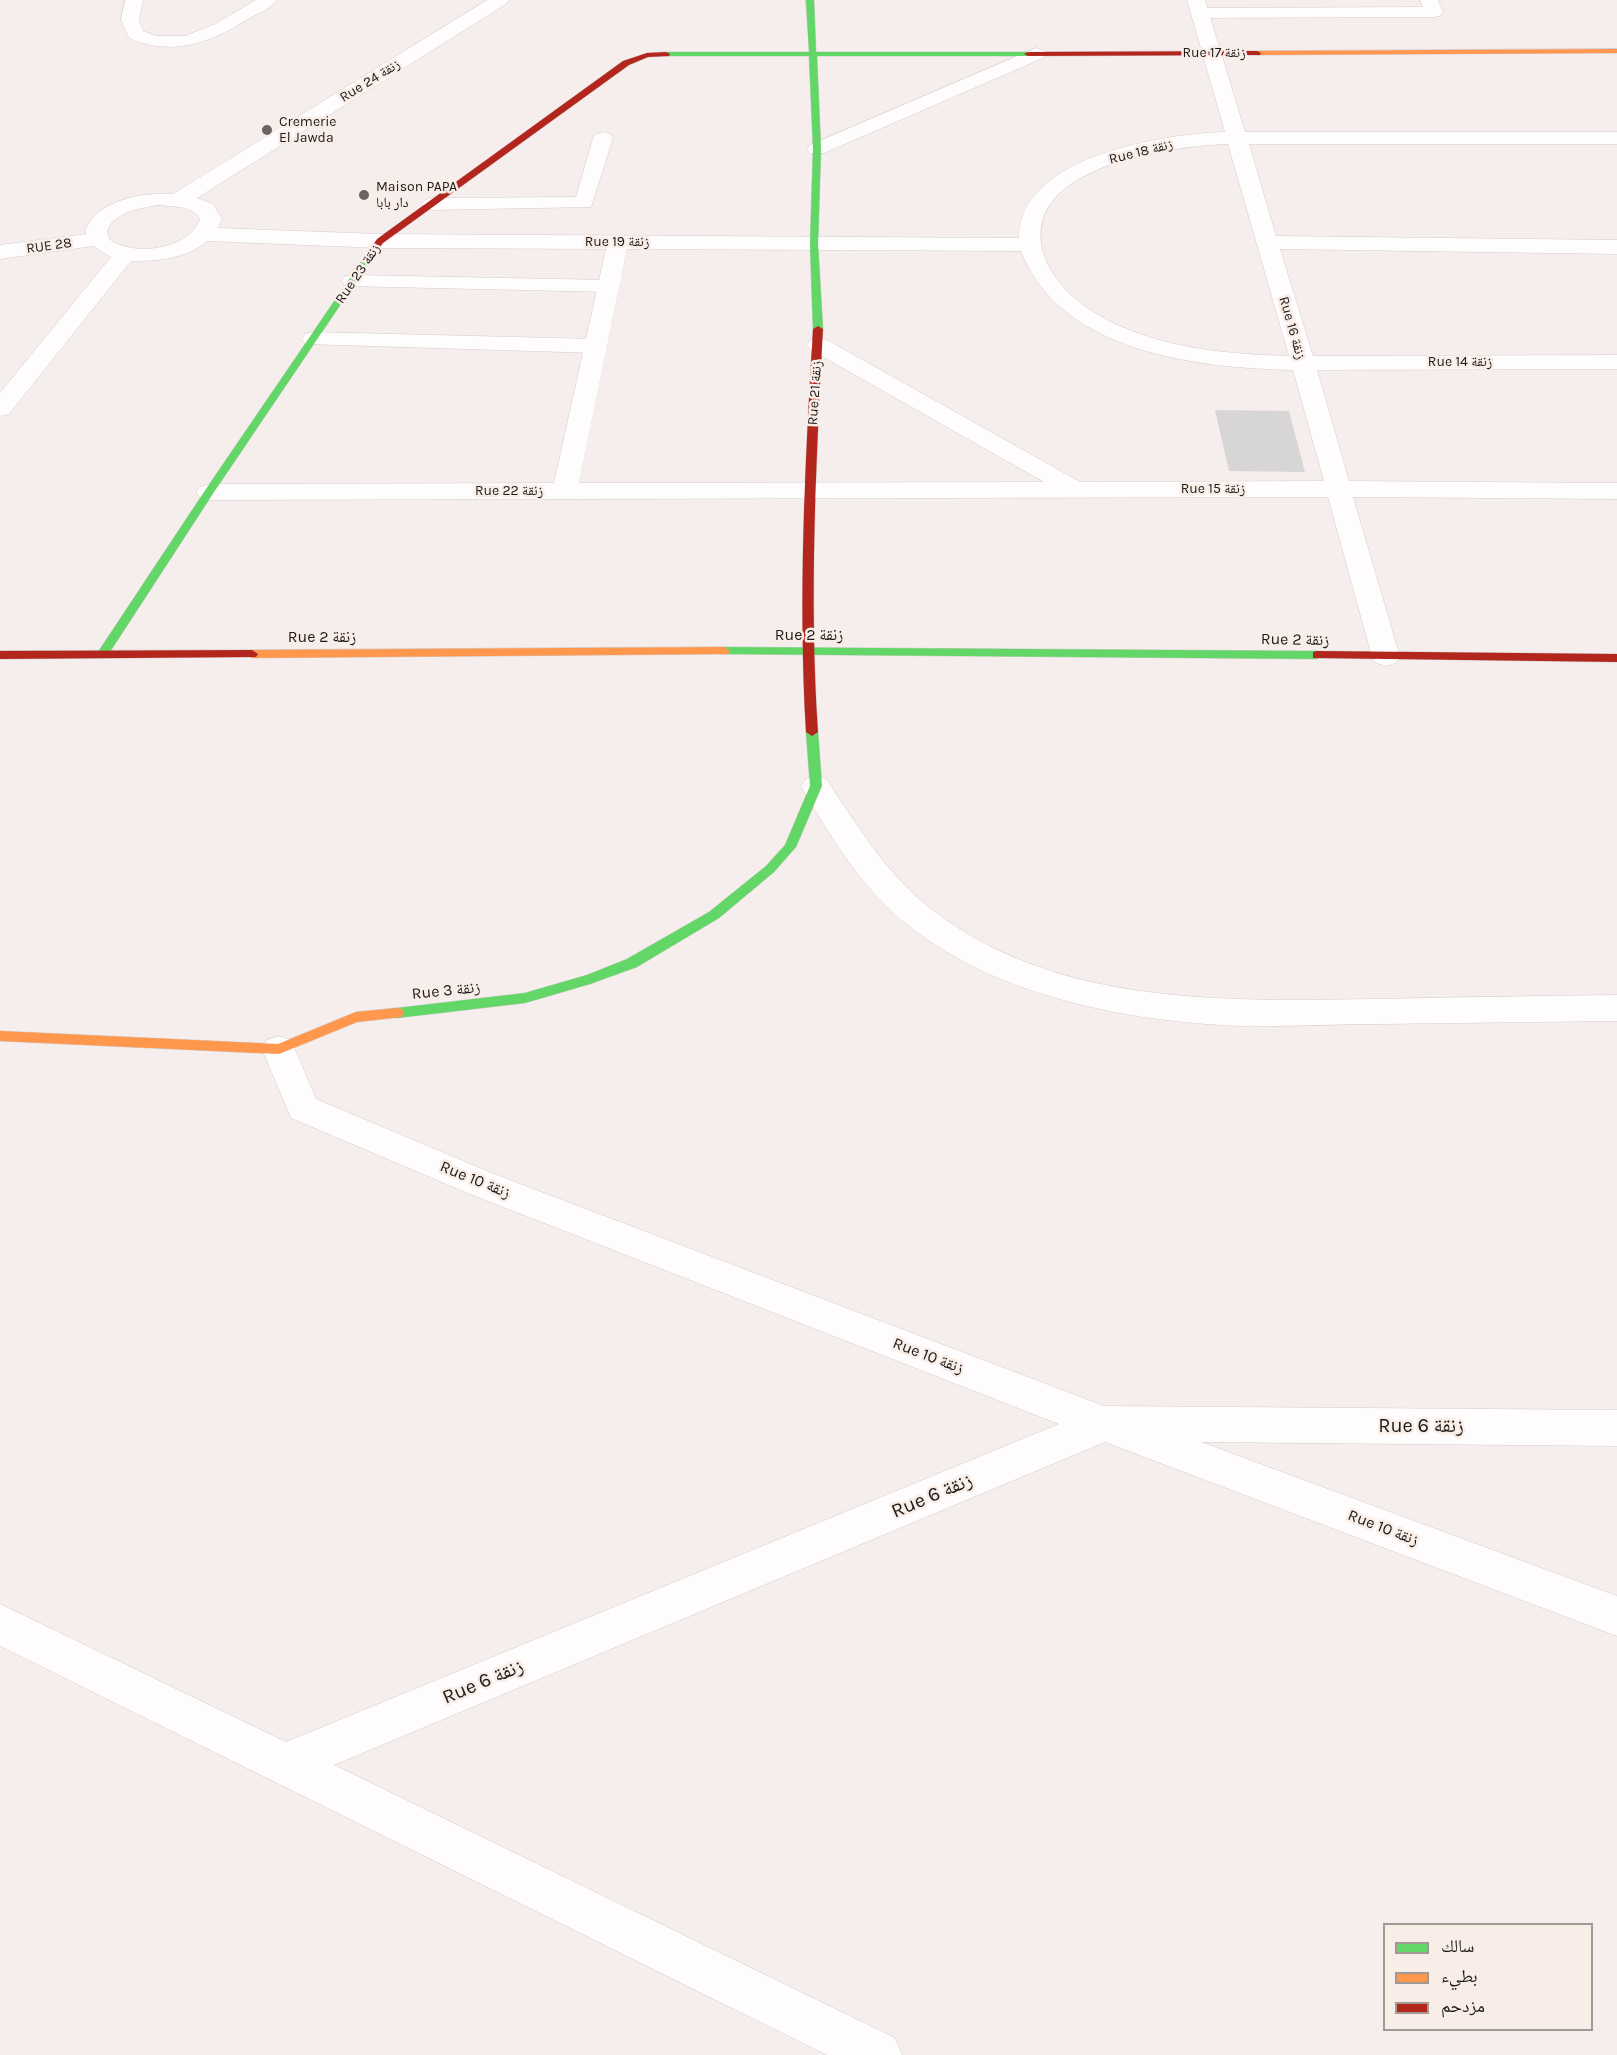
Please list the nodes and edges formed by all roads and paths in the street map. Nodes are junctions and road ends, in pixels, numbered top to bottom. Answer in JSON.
{"nodes":[{"id":1,"x":134,"y":0,"type":"edge"},
{"id":2,"x":268,"y":0,"type":"edge"},
{"id":3,"x":500,"y":0,"type":"edge"},
{"id":4,"x":810,"y":0,"type":"edge"},
{"id":5,"x":1429,"y":0,"type":"edge"},
{"id":6,"x":1198,"y":6,"type":"edge"},
{"id":7,"x":1617,"y":51,"type":"edge"},
{"id":8,"x":1212,"y":53,"type":"junction"},
{"id":9,"x":1036,"y":54,"type":"junction"},
{"id":10,"x":812,"y":55,"type":"junction"},
{"id":11,"x":603,"y":138,"type":"dead end"},
{"id":12,"x":1617,"y":138,"type":"edge"},
{"id":13,"x":1237,"y":139,"type":"junction"},
{"id":14,"x":817,"y":149,"type":"junction"},
{"id":15,"x":180,"y":199,"type":"junction"},
{"id":16,"x":432,"y":204,"type":"junction"},
{"id":17,"x":205,"y":234,"type":"junction"},
{"id":18,"x":98,"y":239,"type":"junction"},
{"id":19,"x":380,"y":241,"type":"junction"},
{"id":20,"x":618,"y":242,"type":"junction"},
{"id":21,"x":1268,"y":242,"type":"junction"},
{"id":22,"x":814,"y":244,"type":"junction"},
{"id":23,"x":1030,"y":245,"type":"junction"},
{"id":24,"x":1617,"y":247,"type":"edge"},
{"id":25,"x":0,"y":252,"type":"edge"},
{"id":26,"x":125,"y":254,"type":"junction"},
{"id":27,"x":353,"y":280,"type":"junction"},
{"id":28,"x":609,"y":286,"type":"junction"},
{"id":29,"x":314,"y":339,"type":"junction"},
{"id":30,"x":819,"y":345,"type":"junction"},
{"id":31,"x":596,"y":346,"type":"junction"},
{"id":32,"x":1617,"y":362,"type":"edge"},
{"id":33,"x":1303,"y":363,"type":"junction"},
{"id":34,"x":0,"y":409,"type":"edge"},
{"id":35,"x":1337,"y":489,"type":"junction"},
{"id":36,"x":809,"y":490,"type":"junction"},
{"id":37,"x":1076,"y":490,"type":"junction"},
{"id":38,"x":566,"y":491,"type":"junction"},
{"id":39,"x":1617,"y":491,"type":"edge"},
{"id":40,"x":209,"y":492,"type":"junction"},
{"id":41,"x":807,"y":651,"type":"junction"},
{"id":42,"x":0,"y":655,"type":"edge"},
{"id":43,"x":102,"y":655,"type":"junction"},
{"id":44,"x":1386,"y":657,"type":"junction"},
{"id":45,"x":1617,"y":658,"type":"edge"},
{"id":46,"x":816,"y":786,"type":"junction"},
{"id":47,"x":1617,"y":1008,"type":"edge"},
{"id":48,"x":0,"y":1036,"type":"edge"},
{"id":49,"x":279,"y":1049,"type":"junction"},
{"id":50,"x":1104,"y":1424,"type":"junction"},
{"id":51,"x":1617,"y":1428,"type":"edge"},
{"id":52,"x":1617,"y":1616,"type":"edge"},
{"id":53,"x":0,"y":1624,"type":"edge"},
{"id":54,"x":285,"y":1764,"type":"junction"},
{"id":55,"x":878,"y":2055,"type":"edge"}],
"edges":[{"from":1,"to":2,"type":"lane"},
{"from":3,"to":15,"type":"street","name":"Rue 24 زنقة"},
{"from":4,"to":10,"type":"street","name":"Rue 21 زنقة"},
{"from":5,"to":6,"type":"lane"},
{"from":6,"to":8,"type":"street","name":"Rue 16 زنقة"},
{"from":7,"to":8,"type":"street","name":"Rue 17 زنقة"},
{"from":8,"to":9,"type":"street","name":"Rue 17 زنقة"},
{"from":8,"to":13,"type":"street","name":"Rue 16 زنقة"},
{"from":9,"to":10,"type":"street","name":"Rue 17 زنقة"},
{"from":9,"to":14,"type":"street"},
{"from":10,"to":14,"type":"street","name":"Rue 21 زنقة"},
{"from":10,"to":16,"type":"street","name":"Rue 23 زنقة"},
{"from":11,"to":16,"type":"lane"},
{"from":12,"to":13,"type":"street","name":"Rue 18 زنقة"},
{"from":13,"to":21,"type":"street","name":"Rue 16 زنقة"},
{"from":13,"to":23,"type":"street","name":"Rue 18 زنقة"},
{"from":14,"to":22,"type":"street","name":"Rue 21 زنقة"},
{"from":15,"to":17,"type":"street"},
{"from":15,"to":18,"type":"street"},
{"from":16,"to":19,"type":"street","name":"Rue 23 زنقة"},
{"from":17,"to":19,"type":"street","name":"Rue 19 زنقة"},
{"from":17,"to":26,"type":"street"},
{"from":18,"to":25,"type":"street","name":"RUE 28"},
{"from":18,"to":26,"type":"street"},
{"from":19,"to":20,"type":"street","name":"Rue 19 زنقة"},
{"from":19,"to":27,"type":"street","name":"Rue 23 زنقة"},
{"from":20,"to":22,"type":"street","name":"Rue 19 زنقة"},
{"from":20,"to":28,"type":"street"},
{"from":21,"to":24,"type":"street"},
{"from":21,"to":33,"type":"street","name":"Rue 16 زنقة"},
{"from":22,"to":23,"type":"street","name":"Rue 19 زنقة"},
{"from":22,"to":30,"type":"street","name":"Rue 21 زنقة"},
{"from":23,"to":33,"type":"street","name":"Rue 18 زنقة"},
{"from":26,"to":34,"type":"street"},
{"from":27,"to":28,"type":"lane"},
{"from":27,"to":29,"type":"street","name":"Rue 23 زنقة"},
{"from":28,"to":31,"type":"street"},
{"from":29,"to":31,"type":"lane"},
{"from":29,"to":40,"type":"street","name":"Rue 23 زنقة"},
{"from":30,"to":36,"type":"street","name":"Rue 21 زنقة"},
{"from":30,"to":37,"type":"street"},
{"from":31,"to":38,"type":"street"},
{"from":32,"to":33,"type":"street","name":"Rue 14 زنقة"},
{"from":33,"to":35,"type":"street","name":"Rue 16 زنقة"},
{"from":35,"to":37,"type":"street","name":"Rue 15 زنقة"},
{"from":35,"to":39,"type":"street","name":"Rue 15 زنقة"},
{"from":35,"to":44,"type":"street","name":"Rue 16 زنقة"},
{"from":36,"to":37,"type":"street","name":"Rue 15 زنقة"},
{"from":36,"to":38,"type":"street","name":"Rue 22 زنقة"},
{"from":36,"to":41,"type":"street","name":"Rue 21 زنقة"},
{"from":38,"to":40,"type":"street","name":"Rue 22 زنقة"},
{"from":40,"to":43,"type":"street","name":"Rue 23 زنقة"},
{"from":41,"to":43,"type":"street","name":"Rue 2 زنقة"},
{"from":41,"to":44,"type":"street","name":"Rue 2 زنقة"},
{"from":41,"to":46,"type":"street","name":"Rue 21 زنقة"},
{"from":42,"to":43,"type":"street","name":"Rue 2 زنقة"},
{"from":44,"to":45,"type":"street","name":"Rue 2 زنقة"},
{"from":46,"to":47,"type":"street"},
{"from":46,"to":49,"type":"street","name":"Rue 3 زنقة"},
{"from":48,"to":49,"type":"street","name":"Rue 3 زنقة"},
{"from":49,"to":50,"type":"street","name":"Rue 10 زنقة"},
{"from":50,"to":51,"type":"street","name":"Rue 6 زنقة"},
{"from":50,"to":52,"type":"street","name":"Rue 10 زنقة"},
{"from":50,"to":54,"type":"street","name":"Rue 6 زنقة"},
{"from":53,"to":54,"type":"street"},
{"from":54,"to":55,"type":"street"}]}
